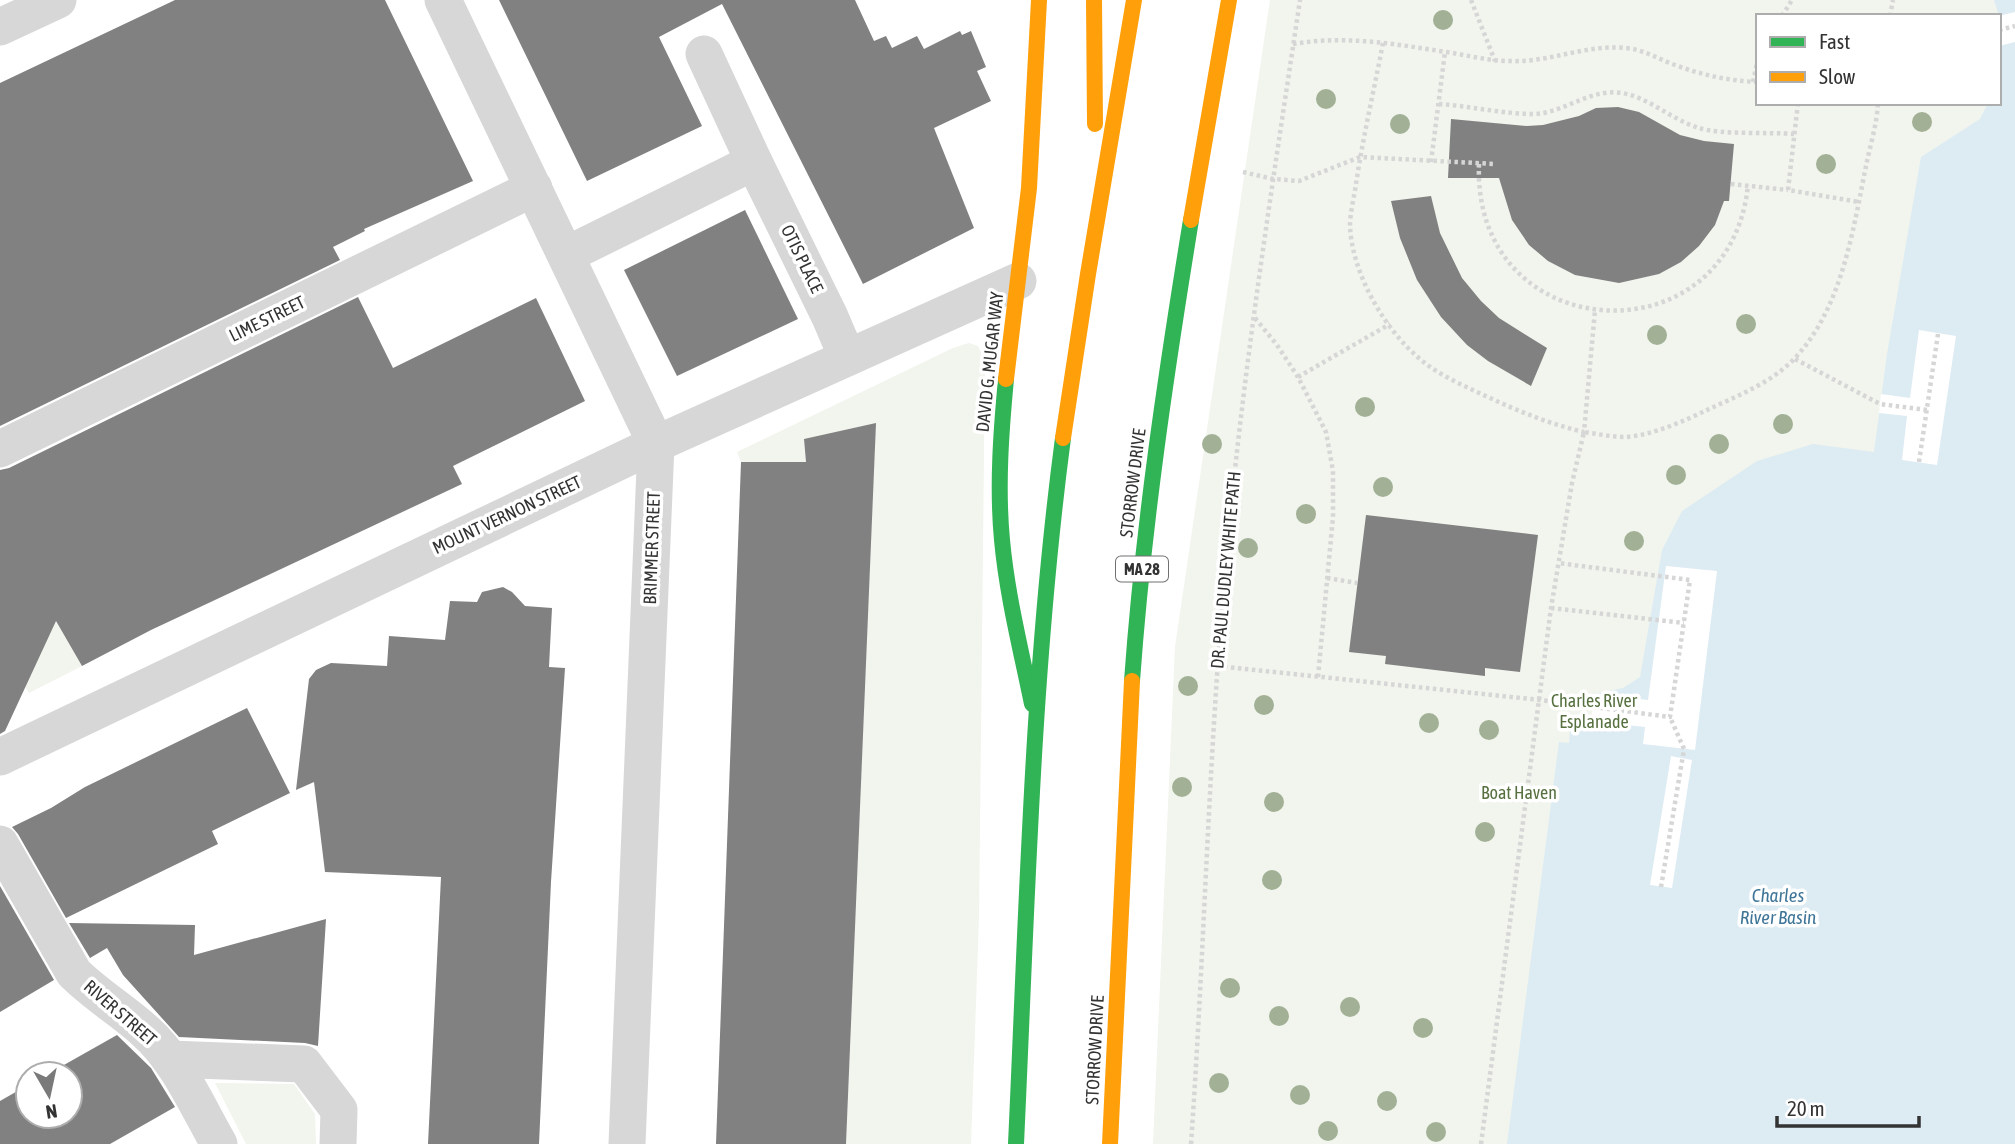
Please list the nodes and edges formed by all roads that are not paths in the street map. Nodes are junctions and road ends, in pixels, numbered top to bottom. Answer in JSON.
{"nodes":[{"id":1,"x":58,"y":0,"type":"edge"},
{"id":2,"x":443,"y":0,"type":"edge"},
{"id":3,"x":1039,"y":0,"type":"edge"},
{"id":4,"x":1094,"y":0,"type":"edge"},
{"id":5,"x":1134,"y":0,"type":"edge"},
{"id":6,"x":1229,"y":0,"type":"edge"},
{"id":7,"x":0,"y":27,"type":"edge"},
{"id":8,"x":704,"y":54,"type":"dead end"},
{"id":9,"x":754,"y":162,"type":"junction"},
{"id":10,"x":534,"y":188,"type":"junction"},
{"id":11,"x":1095,"y":233,"type":"junction"},
{"id":12,"x":566,"y":255,"type":"junction"},
{"id":13,"x":1018,"y":281,"type":"junction"},
{"id":14,"x":847,"y":357,"type":"junction"},
{"id":15,"x":656,"y":444,"type":"junction"},
{"id":16,"x":0,"y":449,"type":"edge"},
{"id":17,"x":1037,"y":726,"type":"junction"},
{"id":18,"x":0,"y":757,"type":"edge"},
{"id":19,"x":0,"y":844,"type":"edge"},
{"id":20,"x":170,"y":1059,"type":"junction"},
{"id":21,"x":219,"y":1144,"type":"edge"},
{"id":22,"x":338,"y":1144,"type":"edge"},
{"id":23,"x":627,"y":1144,"type":"edge"},
{"id":24,"x":1016,"y":1144,"type":"edge"},
{"id":25,"x":1110,"y":1144,"type":"edge"}],
"edges":[{"from":1,"to":7,"type":"street"},
{"from":2,"to":10,"type":"street","name":"BRIMMER STREET"},
{"from":3,"to":13,"type":"main road","name":"DAVID G. MUGAR WAY"},
{"from":4,"to":11,"type":"main road"},
{"from":5,"to":11,"type":"main road"},
{"from":6,"to":25,"type":"main road","name":"STORROW DRIVE","number":"MA 28"},
{"from":8,"to":9,"type":"street","name":"OTIS PLACE"},
{"from":9,"to":12,"type":"street"},
{"from":9,"to":14,"type":"street","name":"OTIS PLACE"},
{"from":10,"to":12,"type":"street","name":"BRIMMER STREET"},
{"from":10,"to":16,"type":"street","name":"LIME STREET"},
{"from":11,"to":17,"type":"main road"},
{"from":12,"to":15,"type":"street","name":"BRIMMER STREET"},
{"from":13,"to":14,"type":"street","name":"MOUNT VERNON STREET"},
{"from":13,"to":17,"type":"main road","name":"DAVID G. MUGAR WAY"},
{"from":14,"to":15,"type":"street","name":"MOUNT VERNON STREET"},
{"from":15,"to":18,"type":"street","name":"MOUNT VERNON STREET"},
{"from":15,"to":23,"type":"street","name":"BRIMMER STREET"},
{"from":17,"to":24,"type":"main road"},
{"from":19,"to":20,"type":"street","name":"RIVER STREET"},
{"from":20,"to":21,"type":"street","name":"RIVER STREET"},
{"from":20,"to":22,"type":"street"}]}
